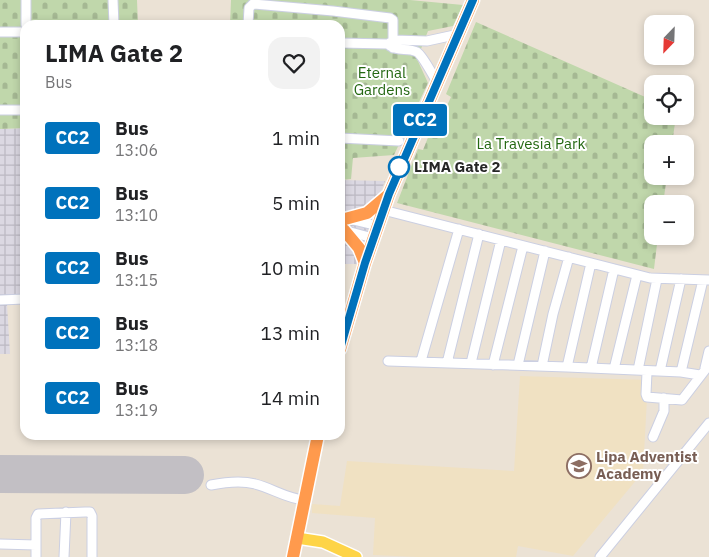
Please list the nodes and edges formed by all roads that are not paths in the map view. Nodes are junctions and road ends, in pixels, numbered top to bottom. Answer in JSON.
{"nodes":[{"id":1,"x":26,"y":0,"type":"edge"},
{"id":2,"x":113,"y":0,"type":"edge"},
{"id":3,"x":473,"y":0,"type":"edge"},
{"id":4,"x":26,"y":20,"type":"edge"},
{"id":5,"x":114,"y":20,"type":"edge"},
{"id":6,"x":248,"y":20,"type":"edge"},
{"id":7,"x":0,"y":32,"type":"edge"},
{"id":8,"x":20,"y":32,"type":"edge"},
{"id":9,"x":459,"y":34,"type":"junction"},
{"id":10,"x":427,"y":41,"type":"junction"},
{"id":11,"x":345,"y":43,"type":"edge"},
{"id":12,"x":392,"y":44,"type":"junction"},
{"id":13,"x":422,"y":59,"type":"junction"},
{"id":14,"x":437,"y":82,"type":"junction"},
{"id":15,"x":0,"y":110,"type":"edge"},
{"id":16,"x":20,"y":110,"type":"edge"},
{"id":17,"x":345,"y":138,"type":"edge"},
{"id":18,"x":399,"y":141,"type":"dead end"},
{"id":19,"x":389,"y":194,"type":"junction"},
{"id":20,"x":383,"y":210,"type":"junction"},
{"id":21,"x":345,"y":223,"type":"edge"},
{"id":22,"x":345,"y":224,"type":"edge"},
{"id":23,"x":345,"y":225,"type":"edge"},
{"id":24,"x":378,"y":226,"type":"junction"},
{"id":25,"x":345,"y":228,"type":"edge"},
{"id":26,"x":459,"y":229,"type":"junction"},
{"id":27,"x":479,"y":234,"type":"junction"},
{"id":28,"x":373,"y":238,"type":"junction"},
{"id":29,"x":501,"y":240,"type":"junction"},
{"id":30,"x":523,"y":246,"type":"junction"},
{"id":31,"x":545,"y":251,"type":"junction"},
{"id":32,"x":569,"y":257,"type":"junction"},
{"id":33,"x":365,"y":263,"type":"junction"},
{"id":34,"x":591,"y":263,"type":"junction"},
{"id":35,"x":614,"y":269,"type":"junction"},
{"id":36,"x":637,"y":275,"type":"junction"},
{"id":37,"x":657,"y":279,"type":"junction"},
{"id":38,"x":681,"y":280,"type":"junction"},
{"id":39,"x":706,"y":280,"type":"edge"},
{"id":40,"x":20,"y":299,"type":"edge"},
{"id":41,"x":0,"y":300,"type":"edge"},
{"id":42,"x":345,"y":332,"type":"edge"},
{"id":43,"x":709,"y":351,"type":"edge"},
{"id":44,"x":388,"y":361,"type":"dead end"},
{"id":45,"x":421,"y":361,"type":"junction"},
{"id":46,"x":447,"y":363,"type":"junction"},
{"id":47,"x":471,"y":363,"type":"junction"},
{"id":48,"x":493,"y":365,"type":"junction"},
{"id":49,"x":518,"y":365,"type":"junction"},
{"id":50,"x":542,"y":366,"type":"junction"},
{"id":51,"x":567,"y":367,"type":"junction"},
{"id":52,"x":591,"y":368,"type":"junction"},
{"id":53,"x":614,"y":369,"type":"junction"},
{"id":54,"x":638,"y":370,"type":"junction"},
{"id":55,"x":705,"y":370,"type":"edge"},
{"id":56,"x":660,"y":371,"type":"junction"},
{"id":57,"x":648,"y":372,"type":"junction"},
{"id":58,"x":681,"y":372,"type":"junction"},
{"id":59,"x":664,"y":398,"type":"junction"},
{"id":60,"x":709,"y":423,"type":"edge"},
{"id":61,"x":653,"y":437,"type":"dead end"},
{"id":62,"x":317,"y":440,"type":"edge"},
{"id":63,"x":211,"y":485,"type":"dead end"},
{"id":64,"x":305,"y":500,"type":"junction"},
{"id":65,"x":66,"y":512,"type":"junction"},
{"id":66,"x":297,"y":538,"type":"junction"},
{"id":67,"x":0,"y":544,"type":"edge"},
{"id":68,"x":36,"y":544,"type":"junction"},
{"id":69,"x":36,"y":557,"type":"edge"},
{"id":70,"x":64,"y":557,"type":"edge"},
{"id":71,"x":92,"y":557,"type":"edge"},
{"id":72,"x":293,"y":557,"type":"edge"},
{"id":73,"x":356,"y":557,"type":"edge"},
{"id":74,"x":600,"y":557,"type":"edge"}],
"edges":[{"from":1,"to":4,"type":"street"},
{"from":2,"to":5,"type":"street"},
{"from":3,"to":9,"type":"highway"},
{"from":6,"to":12,"type":"street"},
{"from":7,"to":8,"type":"street"},
{"from":9,"to":10,"type":"street"},
{"from":9,"to":14,"type":"highway"},
{"from":10,"to":12,"type":"street"},
{"from":10,"to":13,"type":"street"},
{"from":11,"to":12,"type":"street"},
{"from":12,"to":13,"type":"street"},
{"from":13,"to":14,"type":"street"},
{"from":14,"to":19,"type":"highway"},
{"from":15,"to":16,"type":"street"},
{"from":17,"to":18,"type":"street"},
{"from":19,"to":20,"type":"highway"},
{"from":19,"to":21,"type":"highway"},
{"from":20,"to":24,"type":"highway"},
{"from":20,"to":26,"type":"street"},
{"from":22,"to":24,"type":"street"},
{"from":23,"to":28,"type":"street"},
{"from":24,"to":28,"type":"highway"},
{"from":25,"to":33,"type":"highway"},
{"from":26,"to":27,"type":"street"},
{"from":26,"to":45,"type":"street"},
{"from":27,"to":29,"type":"street"},
{"from":27,"to":46,"type":"street"},
{"from":28,"to":33,"type":"highway"},
{"from":29,"to":30,"type":"street"},
{"from":29,"to":47,"type":"street"},
{"from":30,"to":31,"type":"street"},
{"from":30,"to":48,"type":"street"},
{"from":31,"to":32,"type":"street"},
{"from":31,"to":49,"type":"street"},
{"from":32,"to":34,"type":"street"},
{"from":32,"to":50,"type":"street"},
{"from":33,"to":42,"type":"highway"},
{"from":34,"to":35,"type":"street"},
{"from":34,"to":51,"type":"street"},
{"from":35,"to":36,"type":"street"},
{"from":35,"to":52,"type":"street"},
{"from":36,"to":37,"type":"street"},
{"from":36,"to":53,"type":"street"},
{"from":37,"to":38,"type":"street"},
{"from":37,"to":54,"type":"street"},
{"from":38,"to":39,"type":"street"},
{"from":38,"to":56,"type":"street"},
{"from":39,"to":58,"type":"street"},
{"from":40,"to":41,"type":"street"},
{"from":43,"to":55,"type":"street"},
{"from":44,"to":45,"type":"street"},
{"from":45,"to":46,"type":"street"},
{"from":46,"to":47,"type":"street"},
{"from":47,"to":48,"type":"street"},
{"from":48,"to":49,"type":"street"},
{"from":49,"to":50,"type":"street"},
{"from":50,"to":51,"type":"street"},
{"from":51,"to":52,"type":"street"},
{"from":52,"to":53,"type":"street"},
{"from":53,"to":54,"type":"street"},
{"from":54,"to":57,"type":"street"},
{"from":55,"to":58,"type":"street"},
{"from":55,"to":59,"type":"street"},
{"from":56,"to":57,"type":"street"},
{"from":56,"to":58,"type":"street"},
{"from":57,"to":59,"type":"street"},
{"from":59,"to":61,"type":"street"},
{"from":60,"to":74,"type":"street"},
{"from":62,"to":64,"type":"highway"},
{"from":63,"to":64,"type":"street"},
{"from":64,"to":66,"type":"highway"},
{"from":65,"to":68,"type":"street"},
{"from":65,"to":70,"type":"street"},
{"from":65,"to":71,"type":"street"},
{"from":66,"to":72,"type":"highway"},
{"from":66,"to":73,"type":"main road"},
{"from":67,"to":68,"type":"street"},
{"from":68,"to":69,"type":"street"}]}
